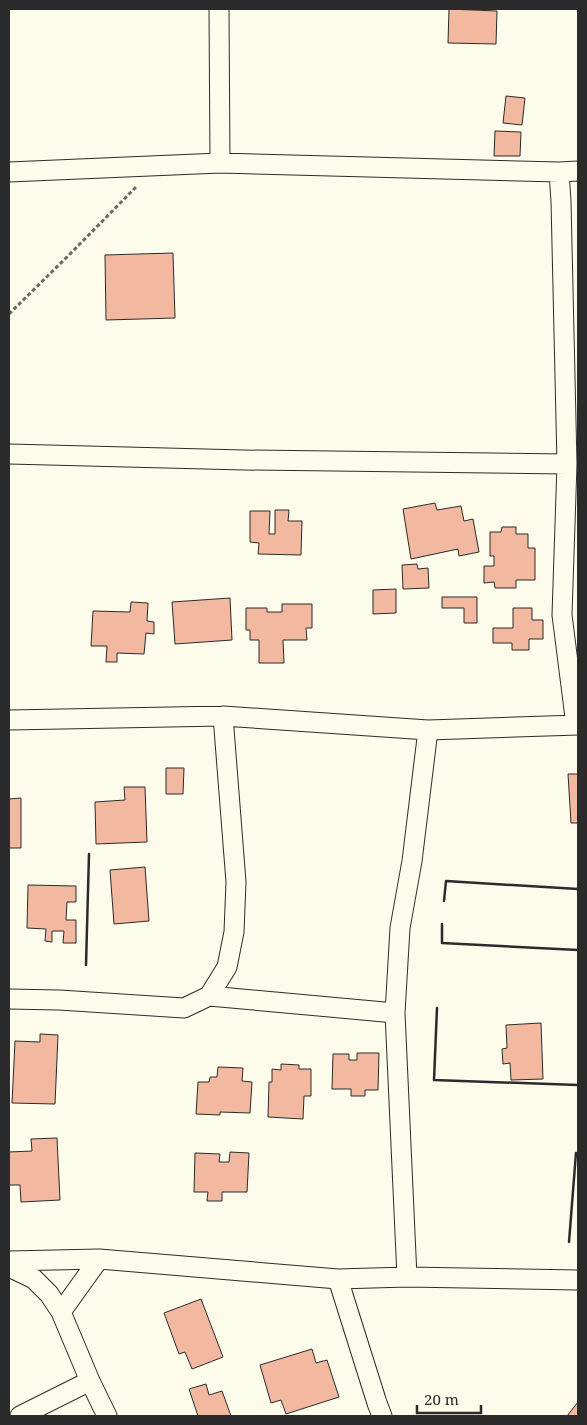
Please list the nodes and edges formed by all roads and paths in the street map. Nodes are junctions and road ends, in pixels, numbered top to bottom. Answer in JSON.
{"nodes":[{"id":1,"x":219,"y":9,"type":"edge"},
{"id":2,"x":220,"y":163,"type":"junction"},
{"id":3,"x":156,"y":166,"type":"junction"},
{"id":4,"x":9,"y":172,"type":"edge"},
{"id":5,"x":558,"y":172,"type":"junction"},
{"id":6,"x":578,"y":172,"type":"edge"},
{"id":7,"x":9,"y":314,"type":"edge"},
{"id":8,"x":9,"y":454,"type":"edge"},
{"id":9,"x":567,"y":464,"type":"junction"},
{"id":10,"x":223,"y":716,"type":"junction"},
{"id":11,"x":9,"y":720,"type":"edge"},
{"id":12,"x":577,"y":725,"type":"edge"},
{"id":13,"x":428,"y":730,"type":"junction"},
{"id":14,"x":209,"y":996,"type":"junction"},
{"id":15,"x":9,"y":999,"type":"edge"},
{"id":16,"x":395,"y":1013,"type":"junction"},
{"id":17,"x":99,"y":1259,"type":"junction"},
{"id":18,"x":9,"y":1261,"type":"edge"},
{"id":19,"x":9,"y":1267,"type":"edge"},
{"id":20,"x":407,"y":1277,"type":"junction"},
{"id":21,"x":338,"y":1279,"type":"junction"},
{"id":22,"x":576,"y":1282,"type":"edge"},
{"id":23,"x":61,"y":1312,"type":"junction"},
{"id":24,"x":90,"y":1381,"type":"junction"},
{"id":25,"x":20,"y":1416,"type":"edge"},
{"id":26,"x":107,"y":1416,"type":"edge"},
{"id":27,"x":382,"y":1416,"type":"edge"}],
"edges":[{"from":1,"to":2,"type":"street"},
{"from":2,"to":3,"type":"street"},
{"from":2,"to":5,"type":"street"},
{"from":3,"to":4,"type":"street"},
{"from":3,"to":7,"type":"path"},
{"from":5,"to":6,"type":"street"},
{"from":5,"to":9,"type":"street"},
{"from":8,"to":9,"type":"street"},
{"from":9,"to":12,"type":"street"},
{"from":10,"to":11,"type":"street"},
{"from":10,"to":13,"type":"street"},
{"from":10,"to":14,"type":"street"},
{"from":12,"to":13,"type":"street"},
{"from":13,"to":16,"type":"street"},
{"from":14,"to":15,"type":"street"},
{"from":14,"to":16,"type":"street"},
{"from":16,"to":20,"type":"street"},
{"from":17,"to":18,"type":"street"},
{"from":17,"to":21,"type":"street"},
{"from":17,"to":23,"type":"street"},
{"from":19,"to":23,"type":"street"},
{"from":20,"to":21,"type":"street"},
{"from":20,"to":22,"type":"street"},
{"from":21,"to":27,"type":"street"},
{"from":23,"to":24,"type":"street"},
{"from":24,"to":25,"type":"street"},
{"from":24,"to":26,"type":"street"}]}
